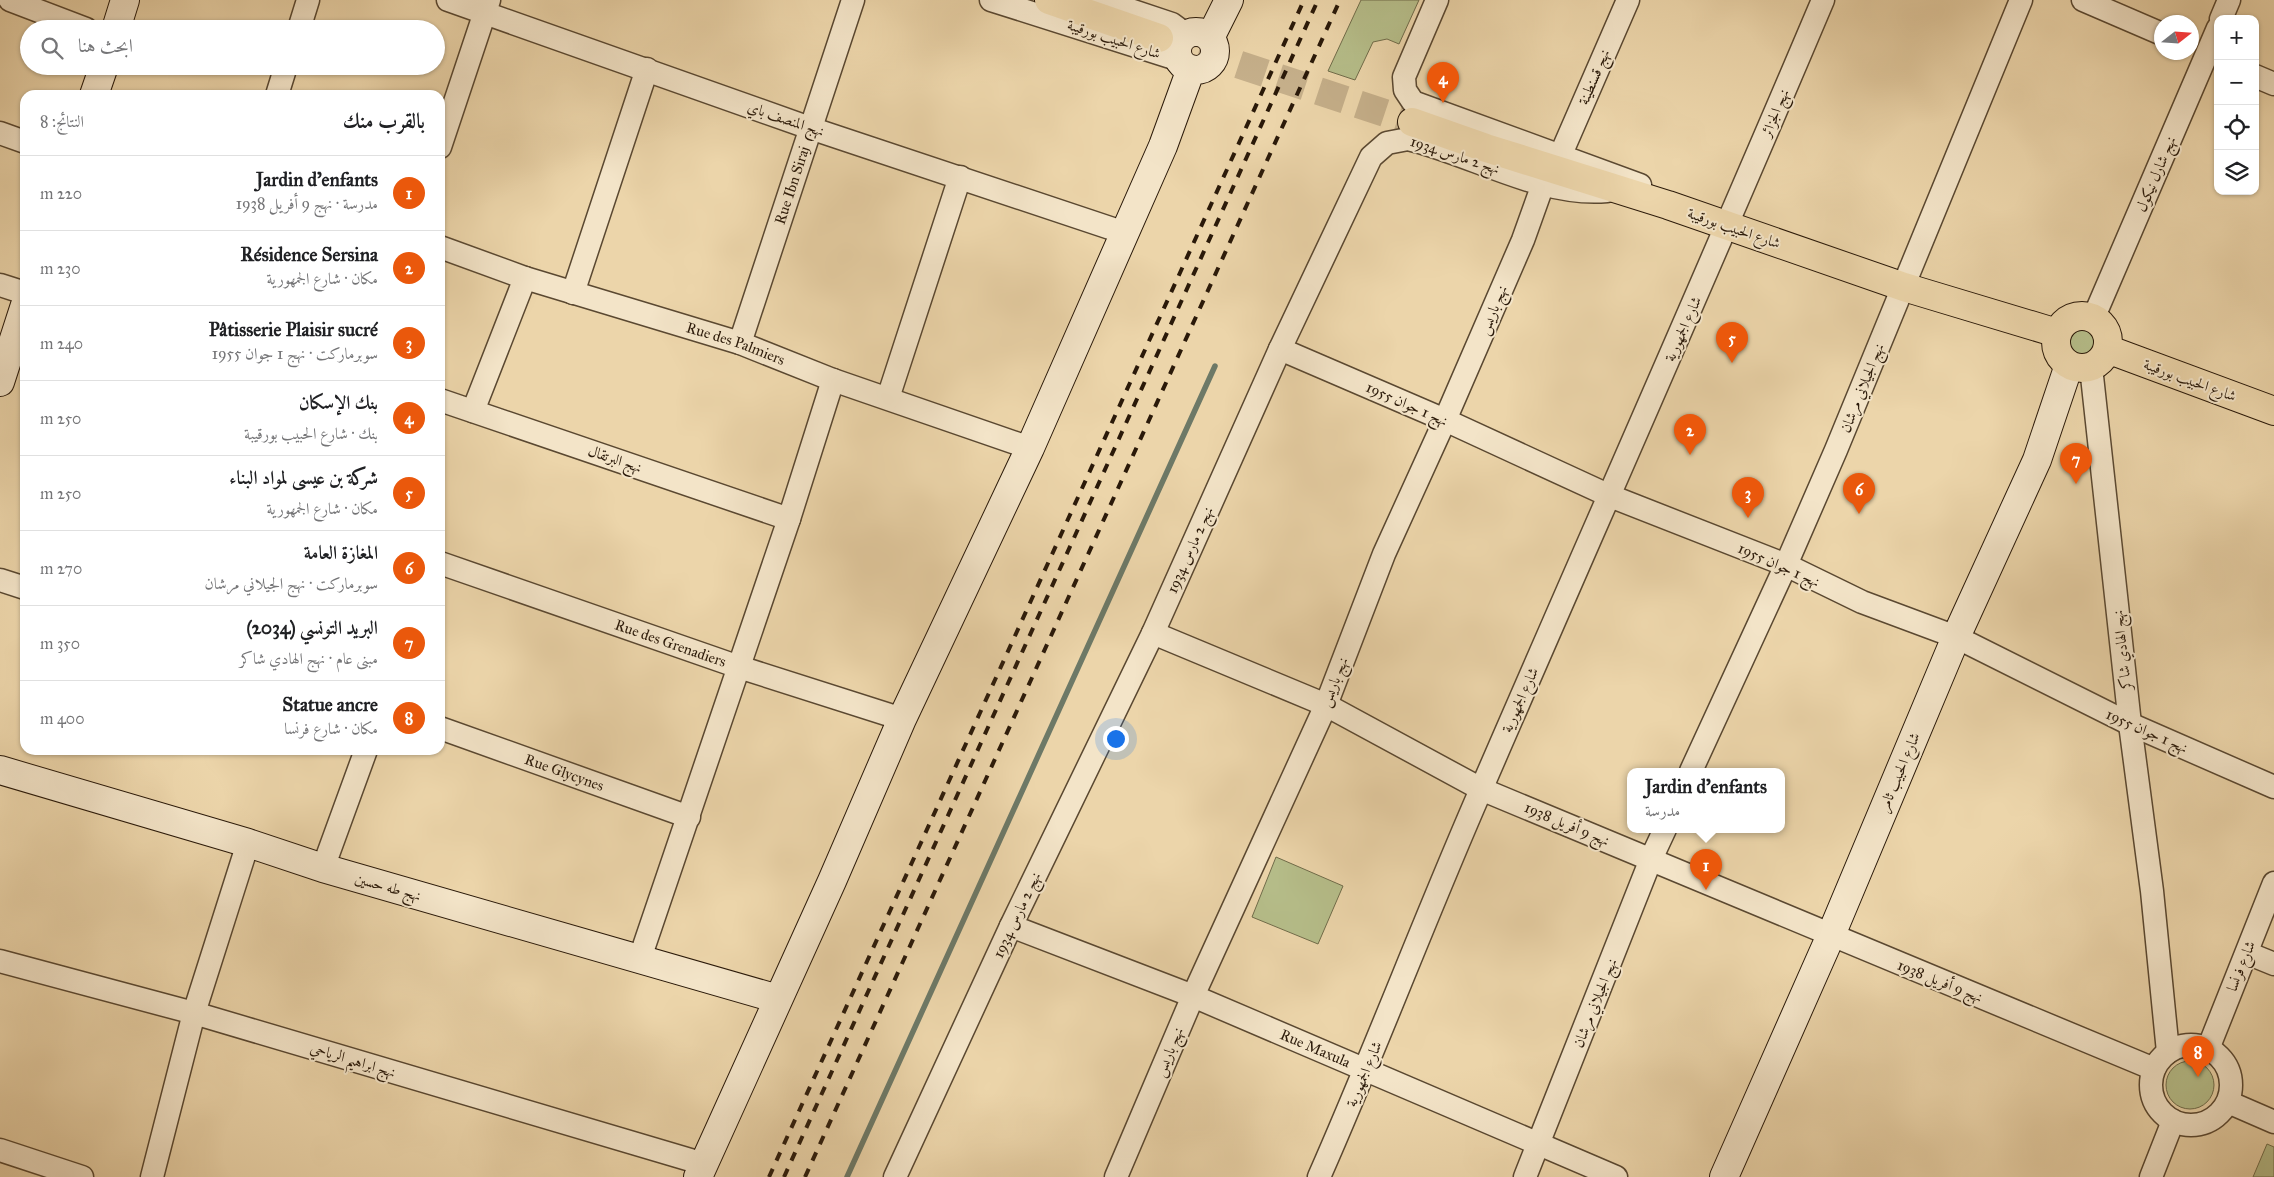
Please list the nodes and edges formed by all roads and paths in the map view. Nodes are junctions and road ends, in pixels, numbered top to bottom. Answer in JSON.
{"nodes":[{"id":1,"x":10,"y":0,"type":"edge"},
{"id":2,"x":126,"y":0,"type":"edge"},
{"id":3,"x":308,"y":0,"type":"edge"},
{"id":4,"x":448,"y":0,"type":"edge"},
{"id":5,"x":853,"y":0,"type":"edge"},
{"id":6,"x":991,"y":0,"type":"edge"},
{"id":7,"x":1049,"y":0,"type":"edge"},
{"id":8,"x":1101,"y":0,"type":"edge"},
{"id":9,"x":1229,"y":0,"type":"edge"},
{"id":10,"x":1437,"y":0,"type":"edge"},
{"id":11,"x":1628,"y":0,"type":"edge"},
{"id":12,"x":1823,"y":0,"type":"edge"},
{"id":13,"x":2021,"y":0,"type":"edge"},
{"id":14,"x":2083,"y":0,"type":"edge"},
{"id":15,"x":2229,"y":0,"type":"edge"},
{"id":16,"x":487,"y":6,"type":"edge"},
{"id":17,"x":2223,"y":15,"type":"edge"},
{"id":18,"x":62,"y":20,"type":"edge"},
{"id":19,"x":119,"y":20,"type":"edge"},
{"id":20,"x":302,"y":20,"type":"edge"},
{"id":21,"x":2154,"y":31,"type":"edge"},
{"id":22,"x":2214,"y":36,"type":"edge"},
{"id":23,"x":1159,"y":38,"type":"tunnel mouth"},
{"id":24,"x":1192,"y":51,"type":"junction"},
{"id":25,"x":2206,"y":53,"type":"edge"},
{"id":26,"x":647,"y":70,"type":"junction"},
{"id":27,"x":101,"y":75,"type":"edge"},
{"id":28,"x":283,"y":75,"type":"edge"},
{"id":29,"x":2259,"y":78,"type":"edge"},
{"id":30,"x":2274,"y":84,"type":"edge"},
{"id":31,"x":96,"y":90,"type":"edge"},
{"id":32,"x":279,"y":90,"type":"edge"},
{"id":33,"x":1412,"y":122,"type":"tunnel mouth"},
{"id":34,"x":810,"y":128,"type":"junction"},
{"id":35,"x":445,"y":132,"type":"edge"},
{"id":36,"x":0,"y":133,"type":"edge"},
{"id":37,"x":20,"y":140,"type":"edge"},
{"id":38,"x":1489,"y":140,"type":"junction"},
{"id":39,"x":1561,"y":154,"type":"junction"},
{"id":40,"x":960,"y":177,"type":"junction"},
{"id":41,"x":1543,"y":184,"type":"junction"},
{"id":42,"x":1618,"y":190,"type":"junction"},
{"id":43,"x":1668,"y":205,"type":"junction"},
{"id":44,"x":1728,"y":225,"type":"junction"},
{"id":45,"x":1125,"y":233,"type":"junction"},
{"id":46,"x":445,"y":249,"type":"edge"},
{"id":47,"x":525,"y":278,"type":"junction"},
{"id":48,"x":0,"y":284,"type":"edge"},
{"id":49,"x":1904,"y":286,"type":"junction"},
{"id":50,"x":20,"y":292,"type":"edge"},
{"id":51,"x":573,"y":293,"type":"junction"},
{"id":52,"x":2093,"y":319,"type":"junction"},
{"id":53,"x":20,"y":320,"type":"edge"},
{"id":54,"x":2057,"y":333,"type":"junction"},
{"id":55,"x":740,"y":343,"type":"junction"},
{"id":56,"x":1280,"y":349,"type":"junction"},
{"id":57,"x":2089,"y":360,"type":"junction"},
{"id":58,"x":833,"y":380,"type":"junction"},
{"id":59,"x":0,"y":382,"type":"edge"},
{"id":60,"x":888,"y":398,"type":"junction"},
{"id":61,"x":445,"y":402,"type":"edge"},
{"id":62,"x":473,"y":411,"type":"junction"},
{"id":63,"x":2274,"y":411,"type":"edge"},
{"id":64,"x":1445,"y":420,"type":"junction"},
{"id":65,"x":1030,"y":448,"type":"junction"},
{"id":66,"x":1610,"y":496,"type":"junction"},
{"id":67,"x":790,"y":519,"type":"junction"},
{"id":68,"x":1786,"y":565,"type":"junction"},
{"id":69,"x":445,"y":566,"type":"edge"},
{"id":70,"x":0,"y":580,"type":"edge"},
{"id":71,"x":20,"y":586,"type":"edge"},
{"id":72,"x":1153,"y":633,"type":"junction"},
{"id":73,"x":1956,"y":637,"type":"junction"},
{"id":74,"x":739,"y":667,"type":"junction"},
{"id":75,"x":1326,"y":705,"type":"junction"},
{"id":76,"x":902,"y":719,"type":"junction"},
{"id":77,"x":2130,"y":724,"type":"junction"},
{"id":78,"x":445,"y":730,"type":"edge"},
{"id":79,"x":364,"y":755,"type":"edge"},
{"id":80,"x":1692,"y":768,"type":"edge"},
{"id":81,"x":0,"y":770,"type":"edge"},
{"id":82,"x":2274,"y":787,"type":"edge"},
{"id":83,"x":1481,"y":789,"type":"junction"},
{"id":84,"x":689,"y":818,"type":"junction"},
{"id":85,"x":1663,"y":833,"type":"edge"},
{"id":86,"x":248,"y":843,"type":"junction"},
{"id":87,"x":1651,"y":859,"type":"junction"},
{"id":88,"x":323,"y":868,"type":"junction"},
{"id":89,"x":2274,"y":883,"type":"edge"},
{"id":90,"x":1012,"y":926,"type":"junction"},
{"id":91,"x":1831,"y":935,"type":"junction"},
{"id":92,"x":2247,"y":953,"type":"junction"},
{"id":93,"x":0,"y":961,"type":"edge"},
{"id":94,"x":639,"y":961,"type":"junction"},
{"id":95,"x":2274,"y":964,"type":"edge"},
{"id":96,"x":1193,"y":996,"type":"junction"},
{"id":97,"x":778,"y":999,"type":"junction"},
{"id":98,"x":194,"y":1012,"type":"junction"},
{"id":99,"x":2208,"y":1049,"type":"junction"},
{"id":100,"x":2168,"y":1052,"type":"junction"},
{"id":101,"x":2154,"y":1069,"type":"junction"},
{"id":102,"x":1366,"y":1070,"type":"junction"},
{"id":103,"x":2228,"y":1102,"type":"junction"},
{"id":104,"x":2173,"y":1121,"type":"junction"},
{"id":105,"x":2274,"y":1122,"type":"edge"},
{"id":106,"x":1538,"y":1144,"type":"junction"},
{"id":107,"x":0,"y":1150,"type":"edge"},
{"id":108,"x":701,"y":1170,"type":"edge"},
{"id":109,"x":82,"y":1177,"type":"edge"},
{"id":110,"x":152,"y":1177,"type":"edge"},
{"id":111,"x":895,"y":1177,"type":"edge"},
{"id":112,"x":1116,"y":1177,"type":"edge"},
{"id":113,"x":1319,"y":1177,"type":"edge"},
{"id":114,"x":1525,"y":1177,"type":"edge"},
{"id":115,"x":1616,"y":1177,"type":"edge"},
{"id":116,"x":1724,"y":1177,"type":"edge"},
{"id":117,"x":2151,"y":1177,"type":"edge"}],
"edges":[{"from":1,"to":18,"type":"street"},
{"from":2,"to":19,"type":"street"},
{"from":3,"to":20,"type":"street"},
{"from":4,"to":16,"type":"street","name":"نهج المنصف باي"},
{"from":5,"to":34,"type":"street","name":"Rue Ibn Siraj"},
{"from":6,"to":24,"type":"street","name":"شارع الحبيب بورقيبة"},
{"from":7,"to":23,"type":"main road","name":"شارع الحبيب بورقيبة"},
{"from":8,"to":24,"type":"street"},
{"from":9,"to":24,"type":"street"},
{"from":10,"to":38,"type":"street"},
{"from":11,"to":39,"type":"street","name":"نهج قسنطينة"},
{"from":12,"to":44,"type":"street","name":"نهج الجزائر"},
{"from":13,"to":49,"type":"street","name":"نهج الجيلاني مرشان"},
{"from":14,"to":21,"type":"street"},
{"from":15,"to":17,"type":"street"},
{"from":16,"to":26,"type":"street","name":"نهج المنصف باي"},
{"from":16,"to":35,"type":"street"},
{"from":22,"to":25,"type":"street","name":"نهج شارل نيكول"},
{"from":24,"to":45,"type":"street"},
{"from":25,"to":52,"type":"street","name":"نهج شارل نيكول"},
{"from":26,"to":34,"type":"street","name":"نهج المنصف باي"},
{"from":26,"to":51,"type":"street"},
{"from":27,"to":31,"type":"street"},
{"from":28,"to":32,"type":"street"},
{"from":29,"to":30,"type":"street"},
{"from":33,"to":38,"type":"main road","name":"شارع الحبيب بورقيبة"},
{"from":34,"to":40,"type":"street","name":"نهج المنصف باي"},
{"from":34,"to":55,"type":"street","name":"Rue Ibn Siraj"},
{"from":36,"to":37,"type":"street"},
{"from":38,"to":39,"type":"street"},
{"from":38,"to":42,"type":"main road","name":"شارع الحبيب بورقيبة"},
{"from":39,"to":43,"type":"street"},
{"from":40,"to":45,"type":"street","name":"نهج المنصف باي"},
{"from":40,"to":60,"type":"street"},
{"from":41,"to":42,"type":"street","name":"نهج 2 مارس 1934"},
{"from":41,"to":56,"type":"street","name":"نهج 2 مارس 1934"},
{"from":41,"to":64,"type":"street","name":"نهج باريس"},
{"from":42,"to":43,"type":"main road","name":"شارع الحبيب بورقيبة"},
{"from":43,"to":44,"type":"main road","name":"شارع الحبيب بورقيبة"},
{"from":44,"to":49,"type":"main road","name":"شارع الحبيب بورقيبة"},
{"from":44,"to":66,"type":"street","name":"شارع الجمهورية"},
{"from":45,"to":65,"type":"street"},
{"from":46,"to":47,"type":"street","name":"Rue des Palmiers"},
{"from":47,"to":51,"type":"street","name":"Rue des Palmiers"},
{"from":47,"to":62,"type":"street"},
{"from":48,"to":50,"type":"street"},
{"from":49,"to":54,"type":"main road","name":"شارع الحبيب بورقيبة"},
{"from":49,"to":68,"type":"street","name":"نهج الجيلاني مرشان"},
{"from":51,"to":55,"type":"street","name":"Rue des Palmiers"},
{"from":52,"to":54,"type":"main road"},
{"from":52,"to":57,"type":"main road"},
{"from":53,"to":59,"type":"street"},
{"from":54,"to":57,"type":"main road"},
{"from":55,"to":58,"type":"street","name":"Rue des Palmiers"},
{"from":56,"to":64,"type":"street","name":"نهج 1 جوان 1955"},
{"from":56,"to":72,"type":"street","name":"نهج 2 مارس 1934"},
{"from":57,"to":63,"type":"main road","name":"شارع الحبيب بورقيبة"},
{"from":57,"to":73,"type":"street","name":"شارع الحبيب ثامر"},
{"from":57,"to":77,"type":"street","name":"نهج الهادي شاكر"},
{"from":58,"to":60,"type":"street","name":"Rue des Palmiers"},
{"from":58,"to":67,"type":"street"},
{"from":60,"to":65,"type":"street","name":"Rue des Palmiers"},
{"from":61,"to":62,"type":"street","name":"نهج البرتقال"},
{"from":62,"to":67,"type":"street","name":"نهج البرتقال"},
{"from":64,"to":66,"type":"street","name":"نهج 1 جوان 1955"},
{"from":64,"to":75,"type":"street","name":"نهج باريس"},
{"from":65,"to":76,"type":"street"},
{"from":66,"to":68,"type":"street","name":"نهج 1 جوان 1955"},
{"from":66,"to":83,"type":"street","name":"شارع الجمهورية"},
{"from":67,"to":74,"type":"street"},
{"from":68,"to":73,"type":"street","name":"نهج 1 جوان 1955"},
{"from":68,"to":80,"type":"street","name":"نهج الجيلاني مرشان"},
{"from":69,"to":74,"type":"street","name":"Rue des Grenadiers"},
{"from":70,"to":71,"type":"street"},
{"from":72,"to":75,"type":"street","name":"نهج 9 أفريل 1938"},
{"from":72,"to":90,"type":"street","name":"نهج 2 مارس 1934"},
{"from":73,"to":77,"type":"street","name":"نهج 1 جوان 1955"},
{"from":73,"to":91,"type":"street","name":"شارع الحبيب ثامر"},
{"from":74,"to":76,"type":"street","name":"Rue des Grenadiers"},
{"from":74,"to":84,"type":"street"},
{"from":75,"to":83,"type":"street","name":"نهج 9 أفريل 1938"},
{"from":75,"to":96,"type":"street","name":"نهج باريس"},
{"from":76,"to":97,"type":"street"},
{"from":77,"to":82,"type":"street","name":"نهج 1 جوان 1955"},
{"from":77,"to":100,"type":"street","name":"نهج الهادي شاكر"},
{"from":78,"to":84,"type":"street","name":"Rue Glycynes"},
{"from":79,"to":88,"type":"street"},
{"from":81,"to":86,"type":"street","name":"نهج طه حسين"},
{"from":83,"to":87,"type":"street","name":"نهج 9 أفريل 1938"},
{"from":83,"to":102,"type":"street","name":"شارع الجمهورية"},
{"from":84,"to":94,"type":"street"},
{"from":85,"to":87,"type":"street","name":"نهج الجيلاني مرشان"},
{"from":86,"to":88,"type":"street","name":"نهج طه حسين"},
{"from":86,"to":98,"type":"street"},
{"from":87,"to":91,"type":"street","name":"نهج 9 أفريل 1938"},
{"from":87,"to":106,"type":"street","name":"نهج الجيلاني مرشان"},
{"from":88,"to":94,"type":"street","name":"نهج طه حسين"},
{"from":89,"to":92,"type":"street","name":"شارع فرنسا"},
{"from":90,"to":96,"type":"street","name":"Rue Maxula"},
{"from":90,"to":111,"type":"street","name":"نهج 2 مارس 1934"},
{"from":91,"to":101,"type":"street","name":"نهج 9 أفريل 1938"},
{"from":91,"to":116,"type":"street","name":"شارع الحبيب ثامر"},
{"from":92,"to":95,"type":"street"},
{"from":92,"to":99,"type":"street","name":"شارع فرنسا"},
{"from":93,"to":98,"type":"street","name":"نهج ابراهيم الرياحي"},
{"from":94,"to":97,"type":"street","name":"نهج طه حسين"},
{"from":96,"to":102,"type":"street","name":"Rue Maxula"},
{"from":96,"to":112,"type":"street","name":"نهج باريس"},
{"from":97,"to":108,"type":"street"},
{"from":98,"to":108,"type":"street","name":"نهج ابراهيم الرياحي"},
{"from":98,"to":110,"type":"street"},
{"from":99,"to":100,"type":"street"},
{"from":99,"to":103,"type":"street"},
{"from":100,"to":101,"type":"street"},
{"from":101,"to":104,"type":"street"},
{"from":102,"to":106,"type":"street","name":"Rue Maxula"},
{"from":102,"to":113,"type":"street","name":"شارع الجمهورية"},
{"from":103,"to":104,"type":"street"},
{"from":103,"to":105,"type":"street"},
{"from":104,"to":117,"type":"street"},
{"from":106,"to":114,"type":"street","name":"نهج الجيلاني مرشان"},
{"from":106,"to":115,"type":"street","name":"Rue Maxula"},
{"from":107,"to":109,"type":"street"}]}
